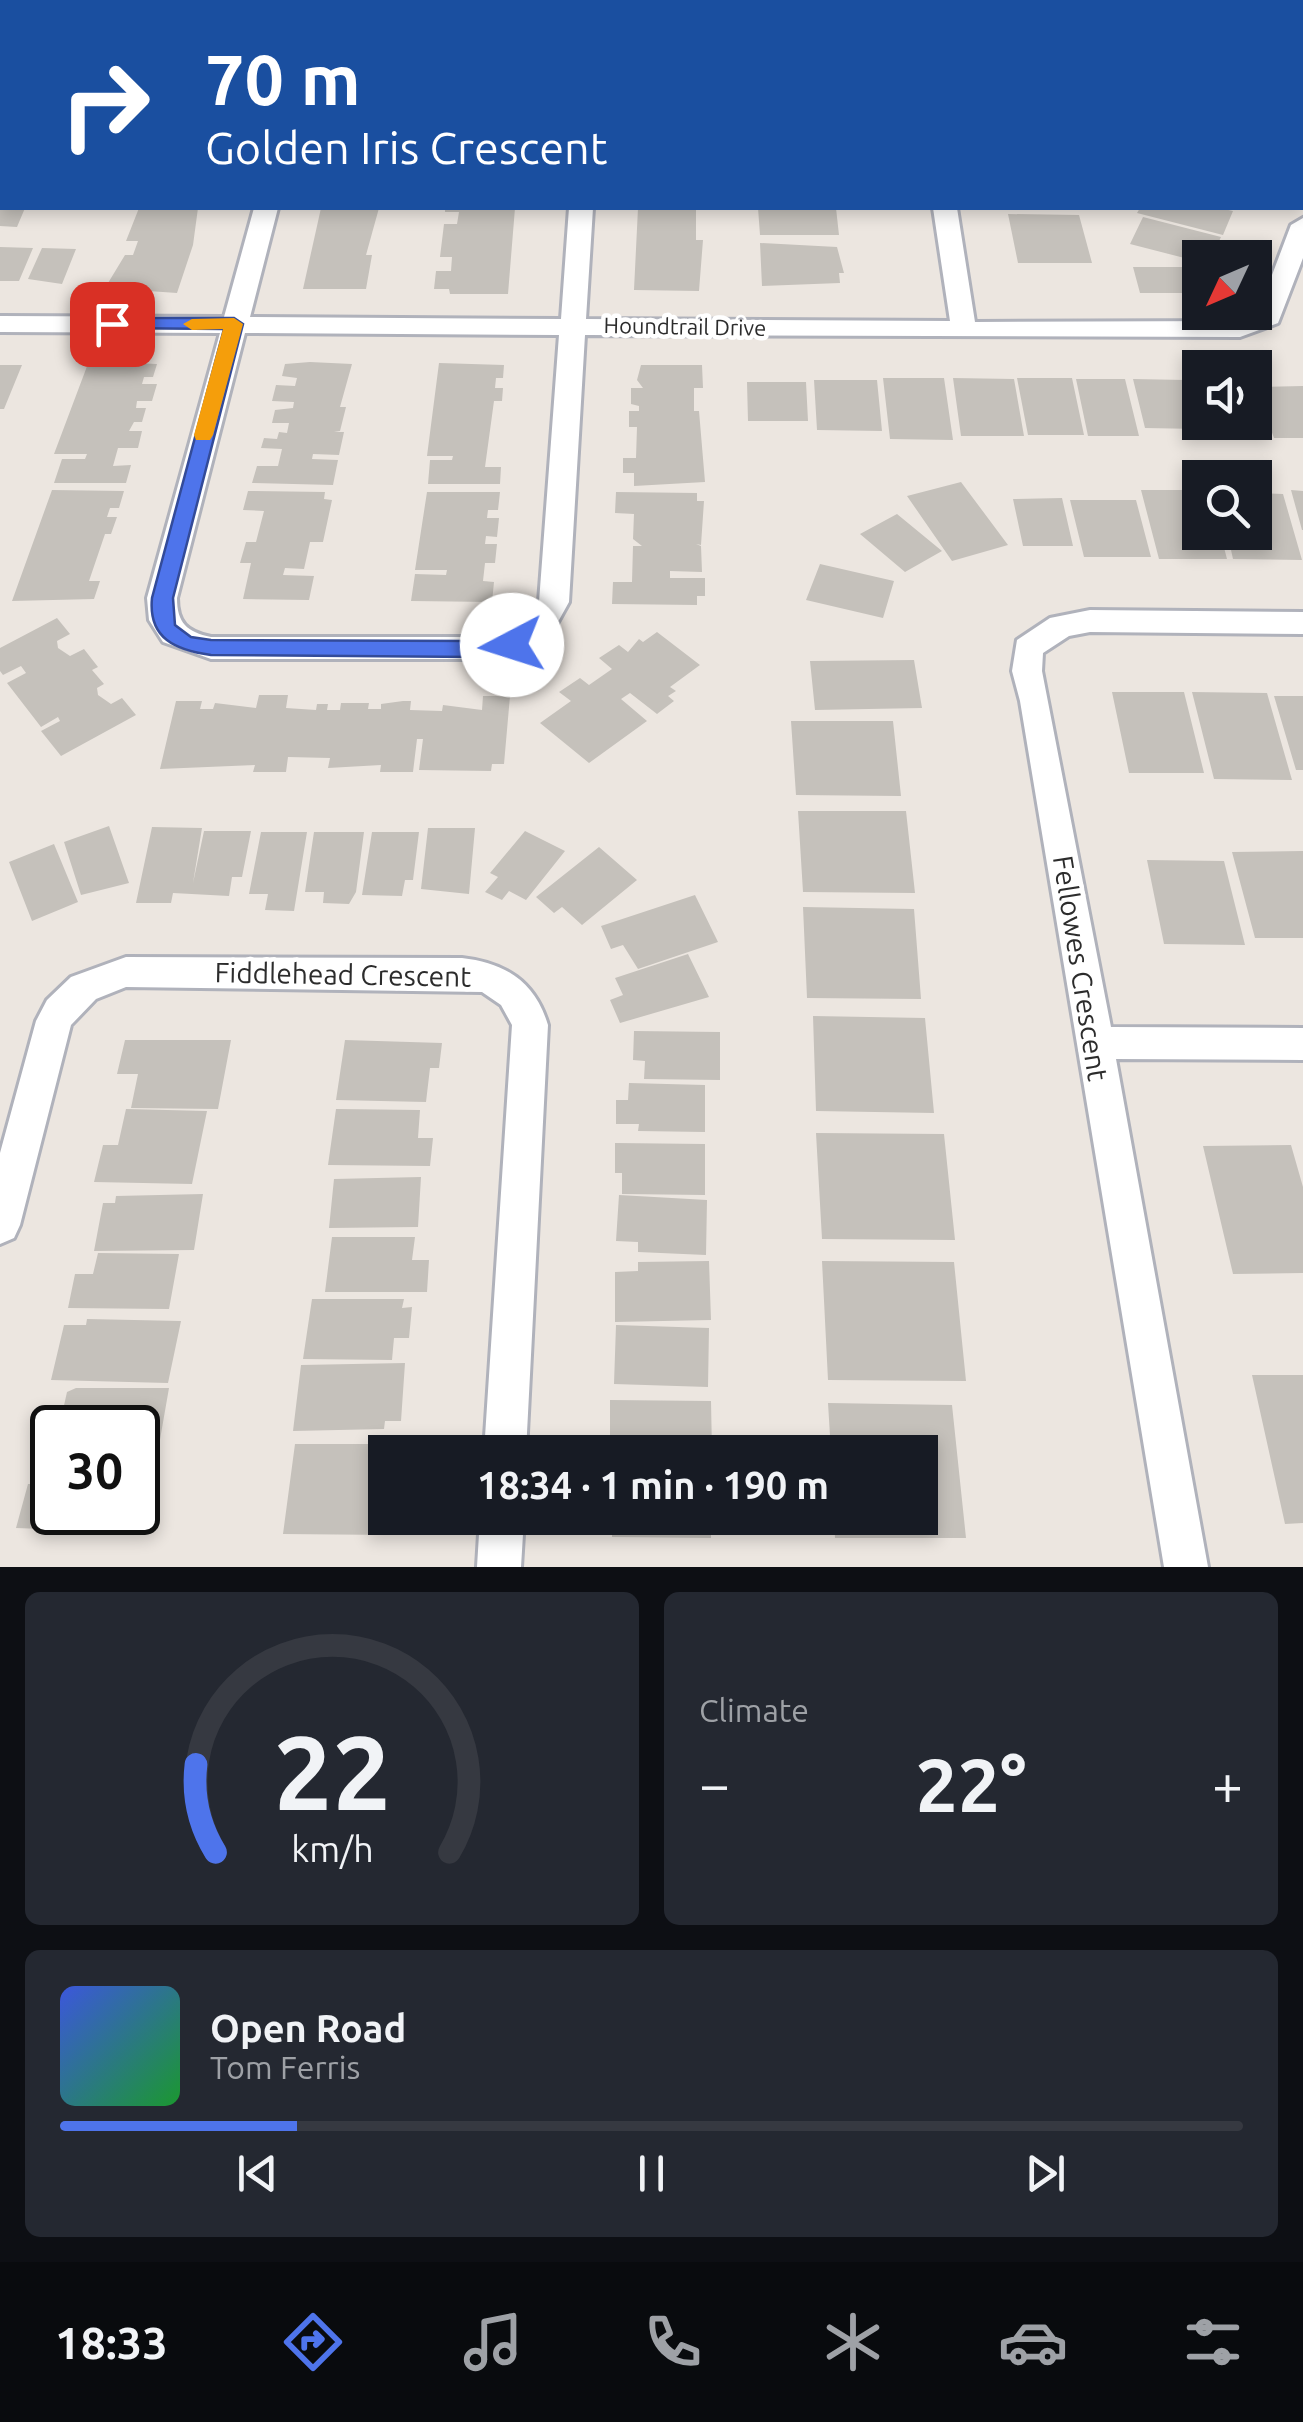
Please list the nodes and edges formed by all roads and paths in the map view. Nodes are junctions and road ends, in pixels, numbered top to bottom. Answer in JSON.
{"nodes":[{"id":1,"x":265,"y":210,"type":"edge"},
{"id":2,"x":582,"y":210,"type":"edge"},
{"id":3,"x":945,"y":210,"type":"edge"},
{"id":4,"x":1303,"y":225,"type":"edge"},
{"id":5,"x":0,"y":324,"type":"edge"},
{"id":6,"x":234,"y":324,"type":"junction"},
{"id":7,"x":573,"y":325,"type":"junction"},
{"id":8,"x":964,"y":326,"type":"junction"},
{"id":9,"x":1303,"y":623,"type":"edge"},
{"id":10,"x":1092,"y":1043,"type":"junction"},
{"id":11,"x":1303,"y":1044,"type":"edge"},
{"id":12,"x":0,"y":1225,"type":"edge"},
{"id":13,"x":507,"y":1435,"type":"edge"},
{"id":14,"x":501,"y":1535,"type":"edge"},
{"id":15,"x":499,"y":1567,"type":"edge"},
{"id":16,"x":1186,"y":1567,"type":"edge"}],
"edges":[{"from":1,"to":6,"type":"street"},
{"from":2,"to":7,"type":"street"},
{"from":3,"to":8,"type":"street"},
{"from":4,"to":8,"type":"street","name":"Houndtrail Drive"},
{"from":5,"to":6,"type":"street","name":"Houndtrail Drive"},
{"from":6,"to":7,"type":"street","name":"Houndtrail Drive"},
{"from":6,"to":7,"type":"street"},
{"from":7,"to":8,"type":"street","name":"Houndtrail Drive"},
{"from":9,"to":10,"type":"street","name":"Fellowes Crescent"},
{"from":10,"to":11,"type":"street"},
{"from":10,"to":16,"type":"street","name":"Fellowes Crescent"},
{"from":12,"to":13,"type":"street","name":"Fiddlehead Crescent"},
{"from":14,"to":15,"type":"street"}]}
